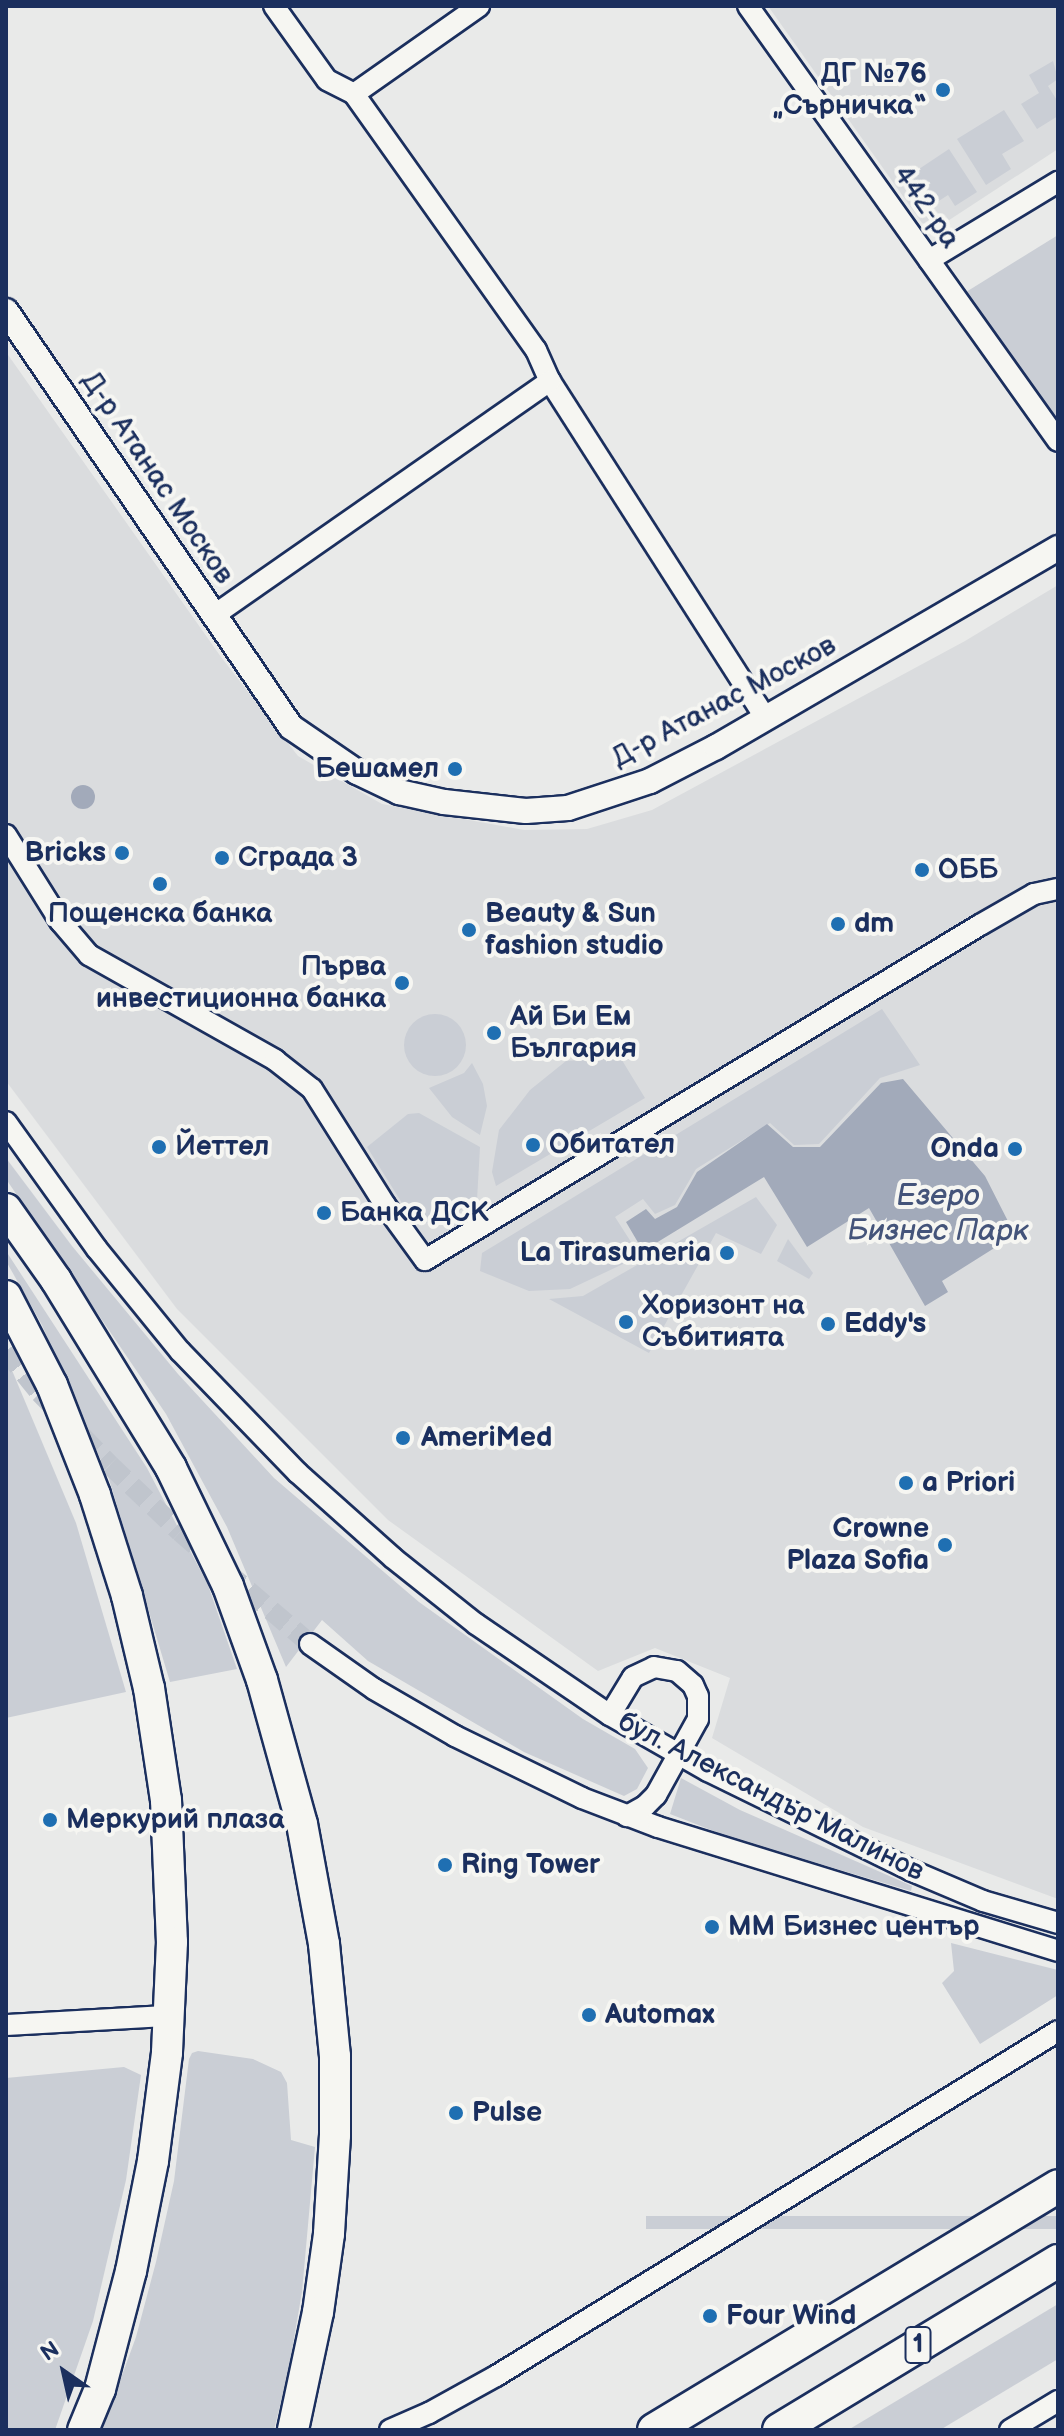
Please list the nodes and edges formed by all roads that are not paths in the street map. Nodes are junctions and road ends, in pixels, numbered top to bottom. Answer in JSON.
{"nodes":[{"id":1,"x":274,"y":6,"type":"edge"},
{"id":2,"x":479,"y":6,"type":"edge"},
{"id":3,"x":748,"y":6,"type":"edge"},
{"id":4,"x":354,"y":94,"type":"junction"},
{"id":5,"x":1058,"y":182,"type":"edge"},
{"id":6,"x":929,"y":260,"type":"junction"},
{"id":7,"x":6,"y":311,"type":"edge"},
{"id":8,"x":550,"y":381,"type":"junction"},
{"id":9,"x":1058,"y":441,"type":"edge"},
{"id":10,"x":1058,"y":548,"type":"edge"},
{"id":11,"x":213,"y":616,"type":"junction"},
{"id":12,"x":766,"y":719,"type":"junction"},
{"id":13,"x":6,"y":835,"type":"edge"},
{"id":14,"x":1058,"y":889,"type":"edge"},
{"id":15,"x":6,"y":1122,"type":"edge"},
{"id":16,"x":6,"y":1209,"type":"edge"},
{"id":17,"x":6,"y":1296,"type":"edge"},
{"id":18,"x":310,"y":1644,"type":"tunnel mouth"},
{"id":19,"x":610,"y":1715,"type":"junction"},
{"id":20,"x":678,"y":1756,"type":"junction"},
{"id":21,"x":627,"y":1816,"type":"junction"},
{"id":22,"x":1058,"y":1923,"type":"edge"},
{"id":23,"x":1058,"y":1951,"type":"edge"},
{"id":24,"x":169,"y":2016,"type":"junction"},
{"id":25,"x":6,"y":2025,"type":"edge"},
{"id":26,"x":1058,"y":2031,"type":"edge"},
{"id":27,"x":1058,"y":2186,"type":"edge"},
{"id":28,"x":1058,"y":2261,"type":"edge"},
{"id":29,"x":1058,"y":2401,"type":"edge"},
{"id":30,"x":83,"y":2430,"type":"edge"},
{"id":31,"x":293,"y":2430,"type":"edge"},
{"id":32,"x":390,"y":2430,"type":"edge"},
{"id":33,"x":654,"y":2430,"type":"edge"},
{"id":34,"x":779,"y":2430,"type":"edge"},
{"id":35,"x":1010,"y":2430,"type":"edge"}],
"edges":[{"from":1,"to":4,"type":"street"},
{"from":2,"to":4,"type":"street"},
{"from":3,"to":6,"type":"street","name":"442-ра"},
{"from":4,"to":8,"type":"street"},
{"from":5,"to":6,"type":"street"},
{"from":6,"to":9,"type":"street","name":"442-ра"},
{"from":7,"to":11,"type":"street","name":"Д-р Атанас Москов"},
{"from":8,"to":11,"type":"street"},
{"from":8,"to":12,"type":"street"},
{"from":10,"to":12,"type":"street","name":"Д-р Атанас Москов"},
{"from":11,"to":12,"type":"street","name":"Д-р Атанас Москов"},
{"from":13,"to":14,"type":"street"},
{"from":15,"to":19,"type":"street","name":"бул. Александър Малинов"},
{"from":16,"to":31,"type":"main road"},
{"from":17,"to":24,"type":"main road"},
{"from":18,"to":21,"type":"street","name":"бул. Александър Малинов"},
{"from":19,"to":20,"type":"street","name":"бул. Александър Малинов"},
{"from":19,"to":20,"type":"street"},
{"from":20,"to":21,"type":"street"},
{"from":20,"to":22,"type":"street","name":"бул. Александър Малинов"},
{"from":21,"to":23,"type":"street","name":"бул. Александър Малинов"},
{"from":24,"to":25,"type":"street"},
{"from":24,"to":30,"type":"main road"},
{"from":26,"to":32,"type":"street"},
{"from":27,"to":33,"type":"highway","number":"1"},
{"from":28,"to":34,"type":"highway","number":"1"},
{"from":29,"to":35,"type":"street"}]}
